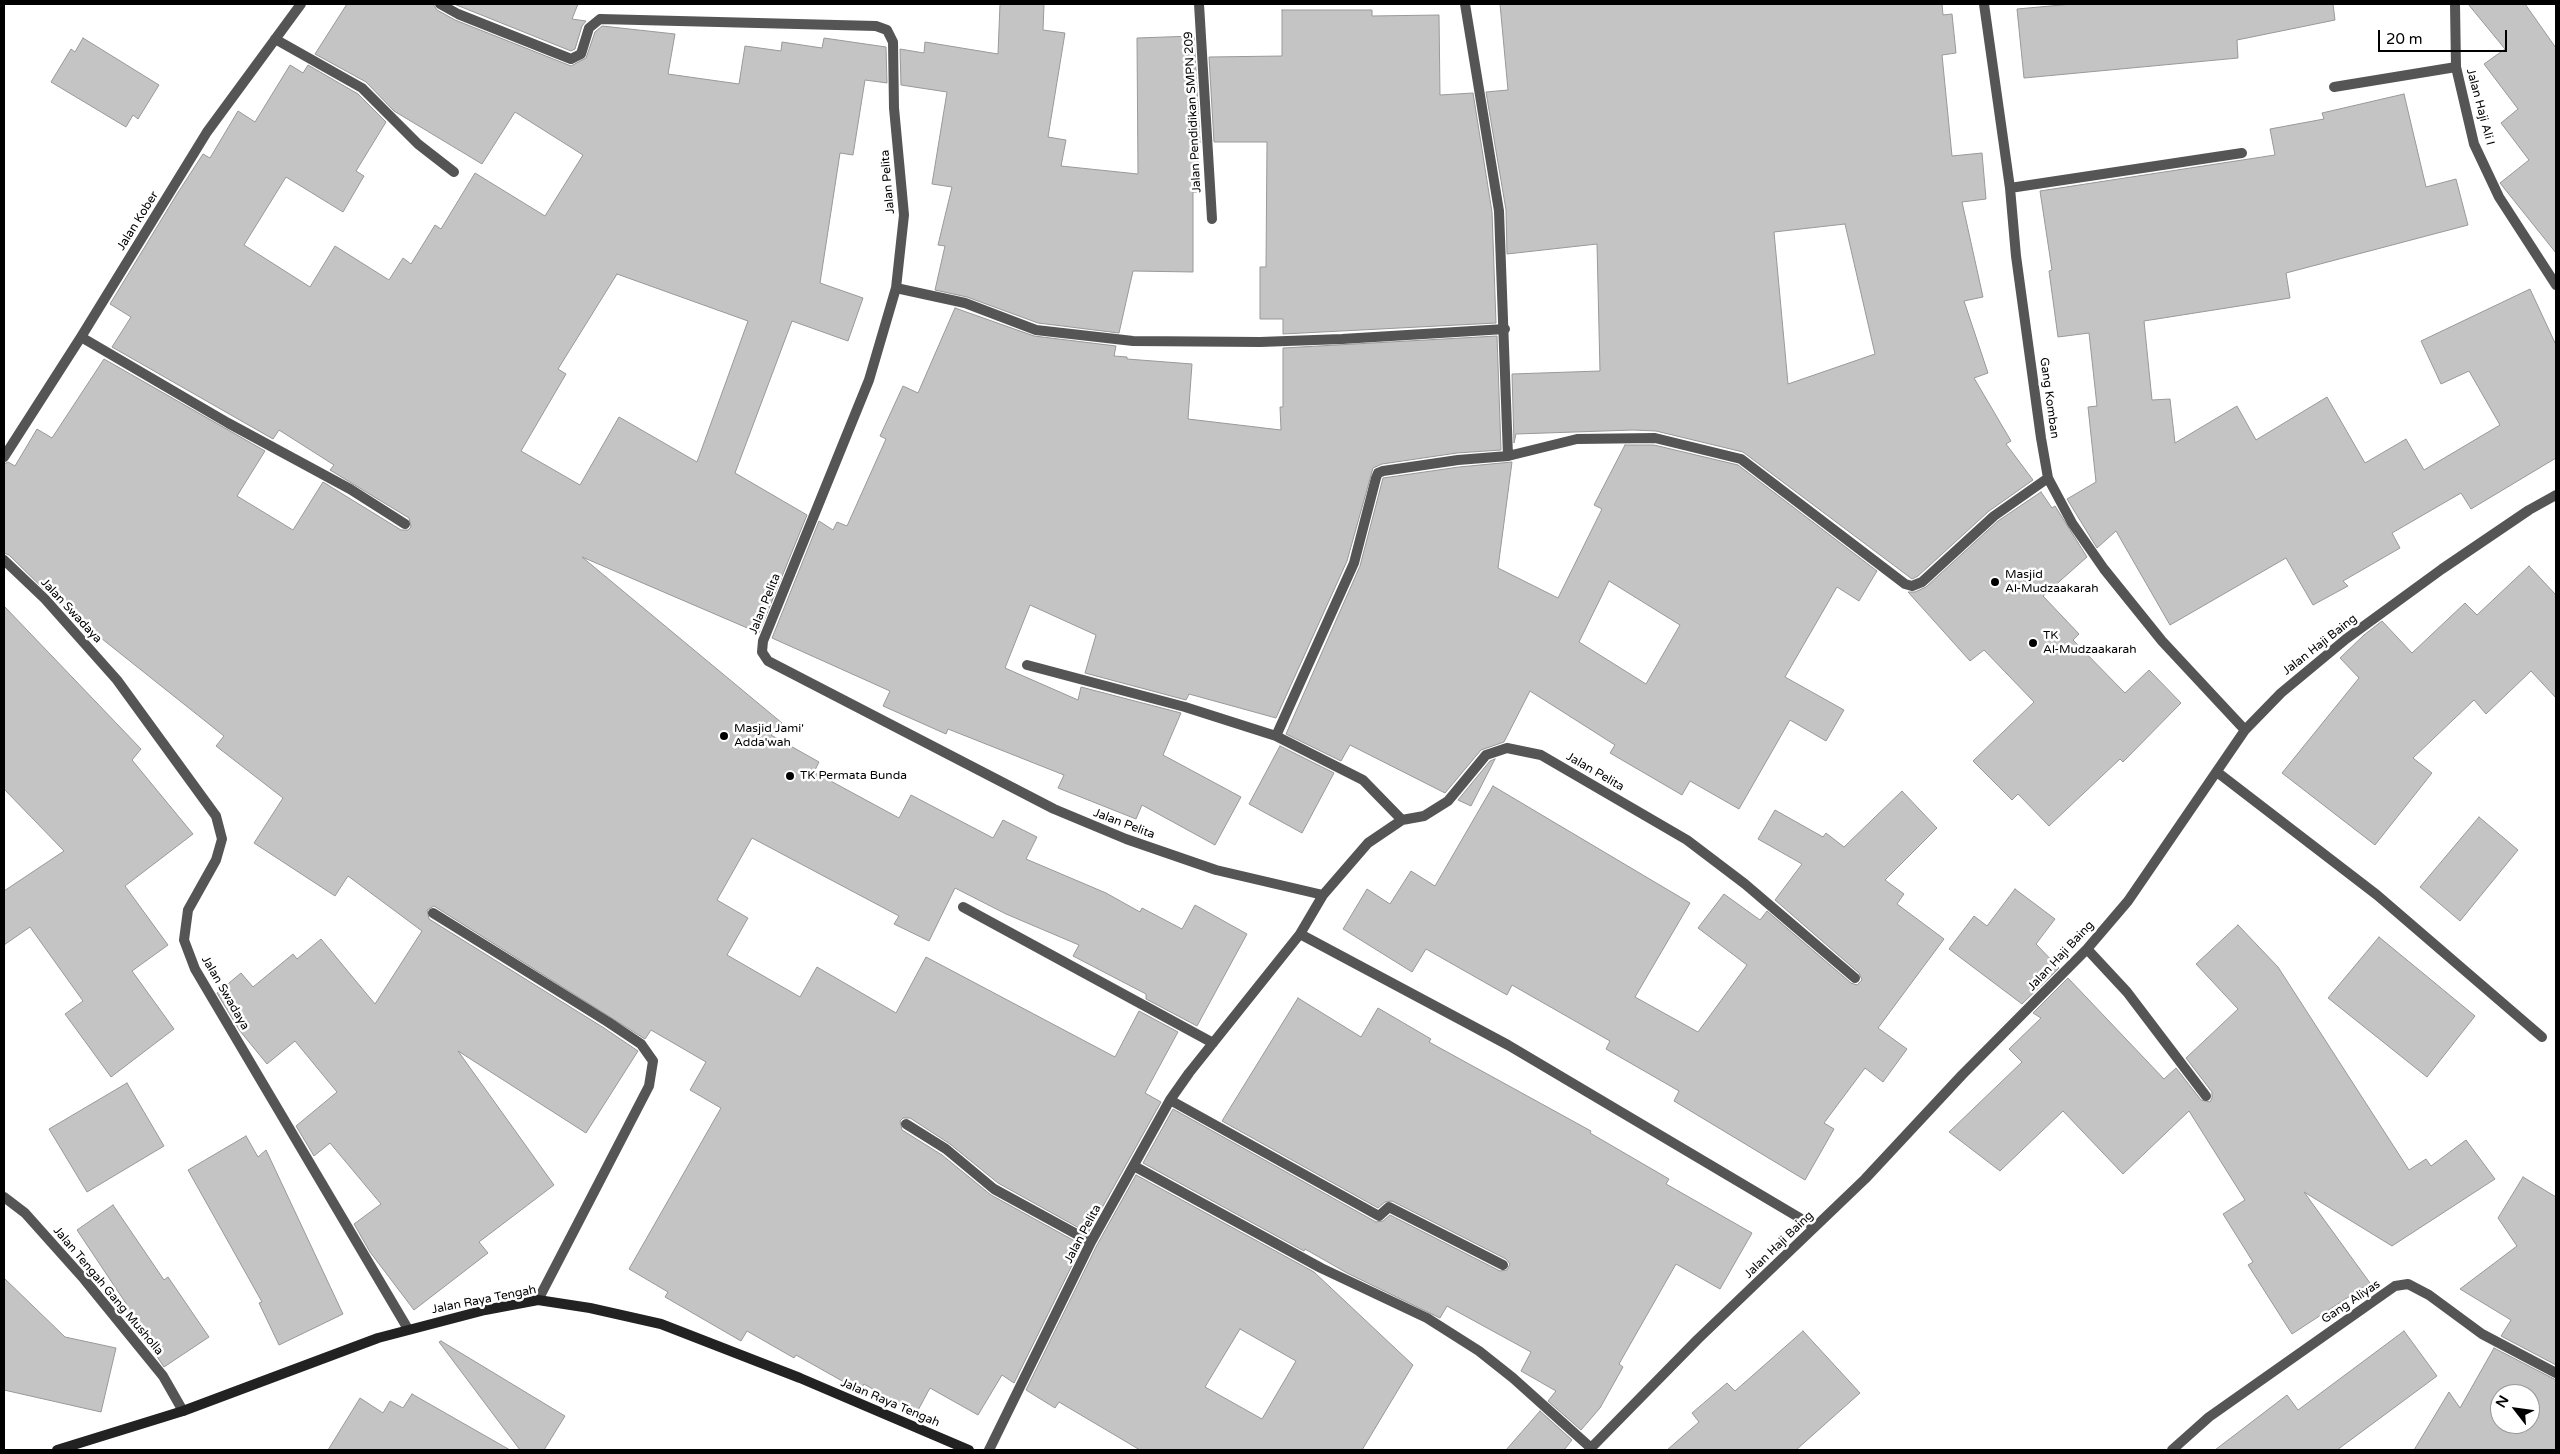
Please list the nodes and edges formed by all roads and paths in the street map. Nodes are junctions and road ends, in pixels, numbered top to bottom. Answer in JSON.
{"nodes":[{"id":1,"x":301,"y":4,"type":"edge"},
{"id":2,"x":440,"y":4,"type":"edge"},
{"id":3,"x":1199,"y":4,"type":"edge"},
{"id":4,"x":1465,"y":4,"type":"edge"},
{"id":5,"x":1984,"y":4,"type":"edge"},
{"id":6,"x":2455,"y":4,"type":"edge"},
{"id":7,"x":275,"y":39,"type":"junction"},
{"id":8,"x":2456,"y":67,"type":"junction"},
{"id":9,"x":2334,"y":87,"type":"dead end"},
{"id":10,"x":2242,"y":153,"type":"dead end"},
{"id":11,"x":454,"y":172,"type":"dead end"},
{"id":12,"x":2010,"y":188,"type":"junction"},
{"id":13,"x":1212,"y":219,"type":"dead end"},
{"id":14,"x":2556,"y":285,"type":"edge"},
{"id":15,"x":896,"y":288,"type":"junction"},
{"id":16,"x":1505,"y":328,"type":"junction"},
{"id":17,"x":81,"y":337,"type":"junction"},
{"id":18,"x":1508,"y":456,"type":"junction"},
{"id":19,"x":4,"y":457,"type":"edge"},
{"id":20,"x":2048,"y":478,"type":"junction"},
{"id":21,"x":2556,"y":495,"type":"edge"},
{"id":22,"x":405,"y":524,"type":"dead end"},
{"id":23,"x":4,"y":560,"type":"edge"},
{"id":24,"x":1027,"y":664,"type":"dead end"},
{"id":25,"x":2246,"y":730,"type":"junction"},
{"id":26,"x":1276,"y":736,"type":"junction"},
{"id":27,"x":2217,"y":772,"type":"junction"},
{"id":28,"x":1402,"y":820,"type":"junction"},
{"id":29,"x":1323,"y":895,"type":"junction"},
{"id":30,"x":963,"y":907,"type":"dead end"},
{"id":31,"x":433,"y":913,"type":"dead end"},
{"id":32,"x":1300,"y":934,"type":"junction"},
{"id":33,"x":2087,"y":949,"type":"junction"},
{"id":34,"x":1855,"y":978,"type":"dead end"},
{"id":35,"x":2542,"y":1036,"type":"dead end"},
{"id":36,"x":1214,"y":1042,"type":"junction"},
{"id":37,"x":2206,"y":1096,"type":"dead end"},
{"id":38,"x":1170,"y":1100,"type":"junction"},
{"id":39,"x":906,"y":1124,"type":"dead end"},
{"id":40,"x":1134,"y":1166,"type":"junction"},
{"id":41,"x":4,"y":1197,"type":"edge"},
{"id":42,"x":1815,"y":1227,"type":"junction"},
{"id":43,"x":1091,"y":1242,"type":"junction"},
{"id":44,"x":1503,"y":1265,"type":"dead end"},
{"id":45,"x":538,"y":1300,"type":"junction"},
{"id":46,"x":408,"y":1329,"type":"junction"},
{"id":47,"x":2556,"y":1373,"type":"edge"},
{"id":48,"x":183,"y":1410,"type":"junction"},
{"id":49,"x":1590,"y":1449,"type":"edge"},
{"id":50,"x":57,"y":1450,"type":"edge"},
{"id":51,"x":969,"y":1450,"type":"edge"},
{"id":52,"x":989,"y":1450,"type":"edge"},
{"id":53,"x":2172,"y":1450,"type":"edge"}],
"edges":[{"from":1,"to":7,"type":"street","name":"Jalan Kober"},
{"from":2,"to":15,"type":"street","name":"Jalan Pelita"},
{"from":3,"to":13,"type":"street","name":"Jalan Pendidikan SMPN 209"},
{"from":4,"to":16,"type":"street"},
{"from":5,"to":12,"type":"street","name":"Gang Komban"},
{"from":6,"to":8,"type":"street","name":"Jalan Haji Ali I"},
{"from":7,"to":11,"type":"street"},
{"from":7,"to":17,"type":"street","name":"Jalan Kober"},
{"from":8,"to":9,"type":"street"},
{"from":8,"to":14,"type":"street","name":"Jalan Haji Ali I"},
{"from":10,"to":12,"type":"street"},
{"from":12,"to":20,"type":"street","name":"Gang Komban"},
{"from":15,"to":16,"type":"street"},
{"from":15,"to":29,"type":"street","name":"Jalan Pelita"},
{"from":16,"to":18,"type":"street"},
{"from":17,"to":19,"type":"street","name":"Jalan Kober"},
{"from":17,"to":22,"type":"street"},
{"from":18,"to":20,"type":"street"},
{"from":18,"to":26,"type":"street"},
{"from":20,"to":25,"type":"street","name":"Gang Komban"},
{"from":21,"to":25,"type":"street","name":"Jalan Haji Baing"},
{"from":23,"to":46,"type":"street","name":"Jalan Swadaya"},
{"from":24,"to":26,"type":"street"},
{"from":25,"to":27,"type":"street","name":"Jalan Haji Baing"},
{"from":26,"to":28,"type":"street"},
{"from":27,"to":33,"type":"street","name":"Jalan Haji Baing"},
{"from":27,"to":35,"type":"street"},
{"from":28,"to":29,"type":"street","name":"Jalan Pelita"},
{"from":28,"to":34,"type":"street","name":"Jalan Pelita"},
{"from":29,"to":32,"type":"street","name":"Jalan Pelita"},
{"from":30,"to":36,"type":"street"},
{"from":31,"to":45,"type":"street"},
{"from":32,"to":36,"type":"street","name":"Jalan Pelita"},
{"from":32,"to":42,"type":"street"},
{"from":33,"to":37,"type":"street"},
{"from":33,"to":42,"type":"street","name":"Jalan Haji Baing"},
{"from":36,"to":38,"type":"street","name":"Jalan Pelita"},
{"from":38,"to":40,"type":"street","name":"Jalan Pelita"},
{"from":38,"to":44,"type":"street"},
{"from":39,"to":43,"type":"street"},
{"from":40,"to":43,"type":"street","name":"Jalan Pelita"},
{"from":40,"to":49,"type":"street"},
{"from":41,"to":48,"type":"street","name":"Jalan Tengah Gang Musholla"},
{"from":42,"to":49,"type":"street","name":"Jalan Haji Baing"},
{"from":43,"to":52,"type":"street","name":"Jalan Pelita"},
{"from":45,"to":46,"type":"street","name":"Jalan Raya Tengah"},
{"from":45,"to":51,"type":"street","name":"Jalan Raya Tengah"},
{"from":46,"to":48,"type":"street","name":"Jalan Raya Tengah"},
{"from":47,"to":53,"type":"street","name":"Gang Aliyas"},
{"from":48,"to":50,"type":"street","name":"Jalan Raya Tengah"}]}
